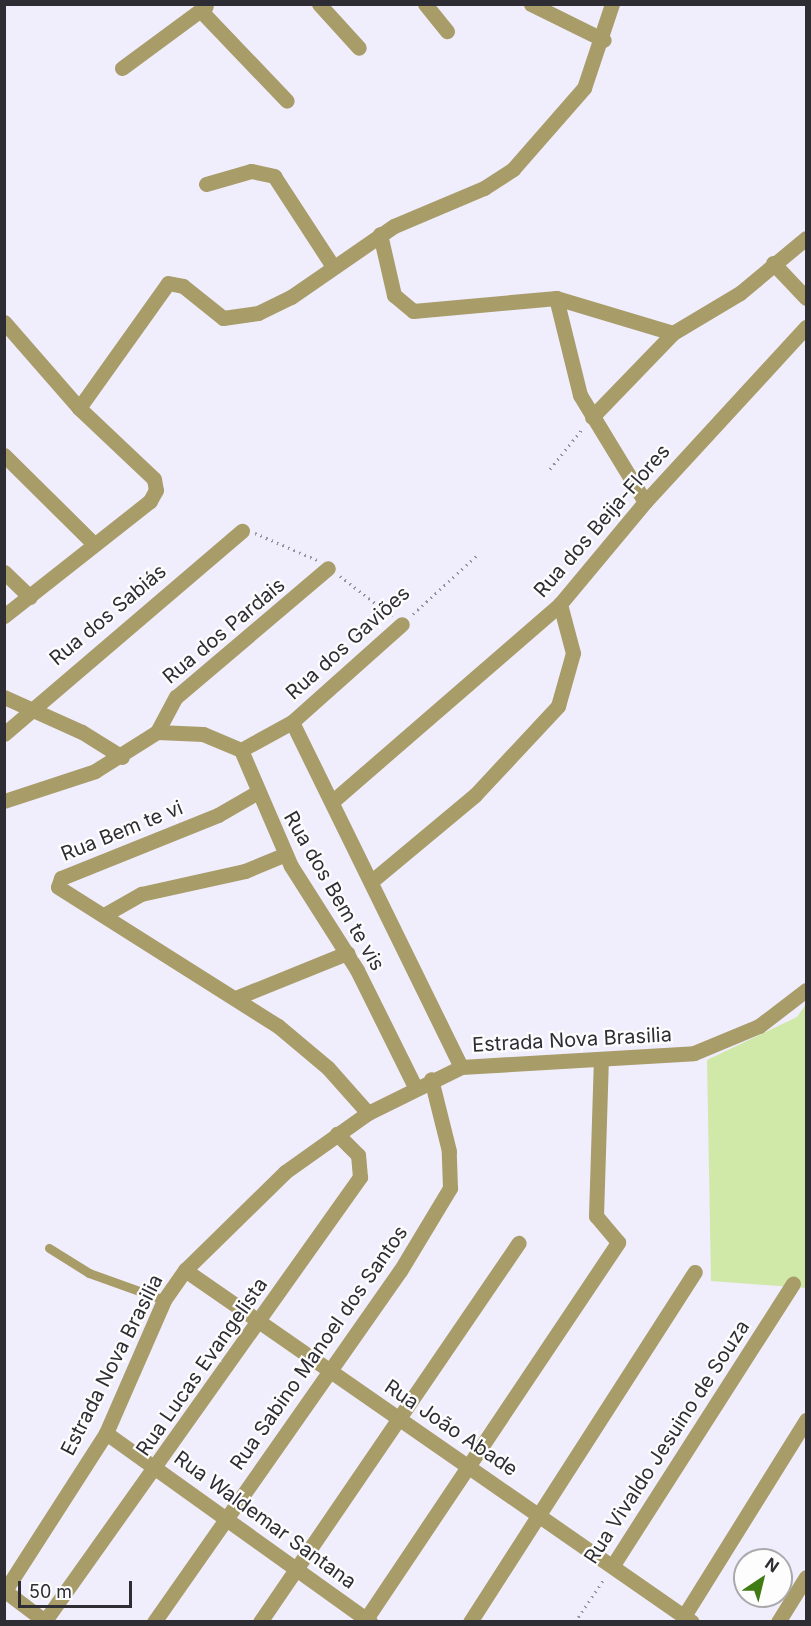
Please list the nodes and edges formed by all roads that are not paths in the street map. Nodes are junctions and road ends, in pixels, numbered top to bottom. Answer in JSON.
{"nodes":[{"id":1,"x":319,"y":4,"type":"edge"},
{"id":2,"x":424,"y":4,"type":"edge"},
{"id":3,"x":531,"y":4,"type":"edge"},
{"id":4,"x":612,"y":4,"type":"edge"},
{"id":5,"x":204,"y":8,"type":"edge"},
{"id":6,"x":447,"y":31,"type":"dead end"},
{"id":7,"x":604,"y":40,"type":"junction"},
{"id":8,"x":359,"y":48,"type":"dead end"},
{"id":9,"x":122,"y":68,"type":"dead end"},
{"id":10,"x":287,"y":101,"type":"dead end"},
{"id":11,"x":206,"y":184,"type":"dead end"},
{"id":12,"x":380,"y":234,"type":"junction"},
{"id":13,"x":807,"y":237,"type":"edge"},
{"id":14,"x":773,"y":262,"type":"junction"},
{"id":15,"x":332,"y":265,"type":"junction"},
{"id":16,"x":556,"y":298,"type":"junction"},
{"id":17,"x":807,"y":298,"type":"edge"},
{"id":18,"x":4,"y":322,"type":"edge"},
{"id":19,"x":807,"y":327,"type":"edge"},
{"id":20,"x":673,"y":333,"type":"junction"},
{"id":21,"x":79,"y":408,"type":"junction"},
{"id":22,"x":592,"y":417,"type":"junction"},
{"id":23,"x":4,"y":455,"type":"edge"},
{"id":24,"x":645,"y":502,"type":"junction"},
{"id":25,"x":242,"y":531,"type":"dead end"},
{"id":26,"x":93,"y":542,"type":"junction"},
{"id":27,"x":328,"y":568,"type":"dead end"},
{"id":28,"x":4,"y":572,"type":"edge"},
{"id":29,"x":30,"y":597,"type":"junction"},
{"id":30,"x":560,"y":604,"type":"junction"},
{"id":31,"x":4,"y":616,"type":"edge"},
{"id":32,"x":402,"y":624,"type":"road end"},
{"id":33,"x":4,"y":697,"type":"edge"},
{"id":34,"x":32,"y":712,"type":"junction"},
{"id":35,"x":292,"y":722,"type":"junction"},
{"id":36,"x":157,"y":732,"type":"junction"},
{"id":37,"x":4,"y":734,"type":"edge"},
{"id":38,"x":241,"y":750,"type":"junction"},
{"id":39,"x":122,"y":757,"type":"junction"},
{"id":40,"x":255,"y":793,"type":"junction"},
{"id":41,"x":334,"y":800,"type":"junction"},
{"id":42,"x":4,"y":801,"type":"edge"},
{"id":43,"x":286,"y":854,"type":"junction"},
{"id":44,"x":373,"y":880,"type":"junction"},
{"id":45,"x":104,"y":915,"type":"junction"},
{"id":46,"x":347,"y":953,"type":"junction"},
{"id":47,"x":807,"y":990,"type":"edge"},
{"id":48,"x":238,"y":997,"type":"junction"},
{"id":49,"x":601,"y":1059,"type":"junction"},
{"id":50,"x":461,"y":1067,"type":"junction"},
{"id":51,"x":431,"y":1079,"type":"junction"},
{"id":52,"x":415,"y":1087,"type":"junction"},
{"id":53,"x":368,"y":1113,"type":"junction"},
{"id":54,"x":337,"y":1134,"type":"junction"},
{"id":55,"x":519,"y":1243,"type":"dead end"},
{"id":56,"x":49,"y":1248,"type":"dead end"},
{"id":57,"x":185,"y":1270,"type":"junction"},
{"id":58,"x":695,"y":1272,"type":"dead end"},
{"id":59,"x":793,"y":1284,"type":"dead end"},
{"id":60,"x":164,"y":1300,"type":"junction"},
{"id":61,"x":260,"y":1323,"type":"junction"},
{"id":62,"x":330,"y":1372,"type":"junction"},
{"id":63,"x":400,"y":1419,"type":"junction"},
{"id":64,"x":807,"y":1420,"type":"edge"},
{"id":65,"x":106,"y":1433,"type":"junction"},
{"id":66,"x":156,"y":1468,"type":"junction"},
{"id":67,"x":470,"y":1468,"type":"junction"},
{"id":68,"x":539,"y":1514,"type":"junction"},
{"id":69,"x":227,"y":1516,"type":"junction"},
{"id":70,"x":613,"y":1565,"type":"junction"},
{"id":71,"x":295,"y":1570,"type":"junction"},
{"id":72,"x":807,"y":1577,"type":"edge"},
{"id":73,"x":5,"y":1592,"type":"edge"},
{"id":74,"x":688,"y":1619,"type":"edge"},
{"id":75,"x":45,"y":1621,"type":"edge"},
{"id":76,"x":366,"y":1621,"type":"edge"},
{"id":77,"x":154,"y":1622,"type":"edge"},
{"id":78,"x":260,"y":1622,"type":"edge"},
{"id":79,"x":470,"y":1622,"type":"edge"},
{"id":80,"x":778,"y":1622,"type":"edge"}],
"edges":[{"from":1,"to":8,"type":"street"},
{"from":2,"to":6,"type":"street"},
{"from":3,"to":7,"type":"street"},
{"from":4,"to":7,"type":"street"},
{"from":5,"to":9,"type":"street"},
{"from":5,"to":10,"type":"street"},
{"from":7,"to":12,"type":"street"},
{"from":11,"to":15,"type":"street"},
{"from":12,"to":15,"type":"street"},
{"from":12,"to":16,"type":"street"},
{"from":13,"to":14,"type":"street"},
{"from":14,"to":17,"type":"street"},
{"from":14,"to":20,"type":"street"},
{"from":15,"to":21,"type":"street"},
{"from":16,"to":20,"type":"street"},
{"from":16,"to":22,"type":"street"},
{"from":18,"to":21,"type":"street"},
{"from":19,"to":24,"type":"street","name":"Rua dos Beija-Flores"},
{"from":20,"to":22,"type":"street"},
{"from":21,"to":26,"type":"street"},
{"from":22,"to":24,"type":"street"},
{"from":23,"to":26,"type":"street"},
{"from":24,"to":30,"type":"street","name":"Rua dos Beija-Flores"},
{"from":25,"to":34,"type":"street","name":"Rua dos Sabiás"},
{"from":26,"to":29,"type":"street"},
{"from":27,"to":36,"type":"street","name":"Rua dos Pardais"},
{"from":28,"to":29,"type":"street"},
{"from":29,"to":31,"type":"street"},
{"from":30,"to":41,"type":"street","name":"Rua dos Beija-Flores"},
{"from":30,"to":44,"type":"street"},
{"from":32,"to":35,"type":"street","name":"Rua dos Gaviões"},
{"from":33,"to":34,"type":"street"},
{"from":34,"to":37,"type":"street","name":"Rua dos Sabiás"},
{"from":34,"to":39,"type":"street"},
{"from":35,"to":38,"type":"street","name":"Rua dos Gaviões"},
{"from":35,"to":41,"type":"street","name":"Rua dos Bem te vis"},
{"from":36,"to":38,"type":"street"},
{"from":36,"to":39,"type":"street"},
{"from":38,"to":40,"type":"street","name":"Rua dos Bem te vis"},
{"from":39,"to":42,"type":"street"},
{"from":40,"to":43,"type":"street","name":"Rua dos Bem te vis"},
{"from":40,"to":45,"type":"street","name":"Rua Bem te vi"},
{"from":41,"to":44,"type":"street","name":"Rua dos Bem te vis"},
{"from":43,"to":45,"type":"street"},
{"from":43,"to":46,"type":"street","name":"Rua dos Bem te vis"},
{"from":44,"to":50,"type":"street","name":"Rua dos Bem te vis"},
{"from":45,"to":48,"type":"street","name":"Rua Bem te vi"},
{"from":46,"to":48,"type":"street"},
{"from":46,"to":52,"type":"street","name":"Rua dos Bem te vis"},
{"from":47,"to":49,"type":"street","name":"Estrada Nova Brasilia"},
{"from":48,"to":53,"type":"street","name":"Rua Bem te vi"},
{"from":49,"to":50,"type":"street","name":"Estrada Nova Brasilia"},
{"from":49,"to":67,"type":"street"},
{"from":50,"to":51,"type":"street","name":"Estrada Nova Brasilia"},
{"from":51,"to":52,"type":"street","name":"Estrada Nova Brasilia"},
{"from":51,"to":62,"type":"street","name":"Rua Sabino Manoel dos Santos"},
{"from":52,"to":53,"type":"street","name":"Estrada Nova Brasilia"},
{"from":53,"to":54,"type":"street","name":"Estrada Nova Brasilia"},
{"from":54,"to":57,"type":"street","name":"Estrada Nova Brasilia"},
{"from":54,"to":61,"type":"street","name":"Rua Lucas Evangelista"},
{"from":55,"to":63,"type":"street"},
{"from":56,"to":60,"type":"lane"},
{"from":57,"to":60,"type":"street","name":"Estrada Nova Brasilia"},
{"from":57,"to":61,"type":"street","name":"Rua João Abade"},
{"from":58,"to":68,"type":"street"},
{"from":59,"to":70,"type":"street","name":"Rua Vivaldo Jesuino de Souza"},
{"from":60,"to":65,"type":"street","name":"Estrada Nova Brasilia"},
{"from":61,"to":62,"type":"street","name":"Rua João Abade"},
{"from":61,"to":66,"type":"street","name":"Rua Lucas Evangelista"},
{"from":62,"to":63,"type":"street","name":"Rua João Abade"},
{"from":62,"to":69,"type":"street","name":"Rua Sabino Manoel dos Santos"},
{"from":63,"to":67,"type":"street","name":"Rua João Abade"},
{"from":63,"to":71,"type":"street"},
{"from":64,"to":74,"type":"street"},
{"from":65,"to":66,"type":"street","name":"Rua Waldemar Santana"},
{"from":65,"to":73,"type":"street","name":"Estrada Nova Brasilia"},
{"from":66,"to":69,"type":"street","name":"Rua Waldemar Santana"},
{"from":66,"to":75,"type":"street","name":"Rua Lucas Evangelista"},
{"from":67,"to":68,"type":"street","name":"Rua João Abade"},
{"from":67,"to":76,"type":"street"},
{"from":68,"to":70,"type":"street","name":"Rua João Abade"},
{"from":68,"to":79,"type":"street"},
{"from":69,"to":71,"type":"street","name":"Rua Waldemar Santana"},
{"from":69,"to":77,"type":"street","name":"Rua Sabino Manoel dos Santos"},
{"from":70,"to":74,"type":"street","name":"Rua João Abade"},
{"from":71,"to":76,"type":"street","name":"Rua Waldemar Santana"},
{"from":71,"to":78,"type":"street"},
{"from":72,"to":80,"type":"street"},
{"from":73,"to":75,"type":"street"}]}
